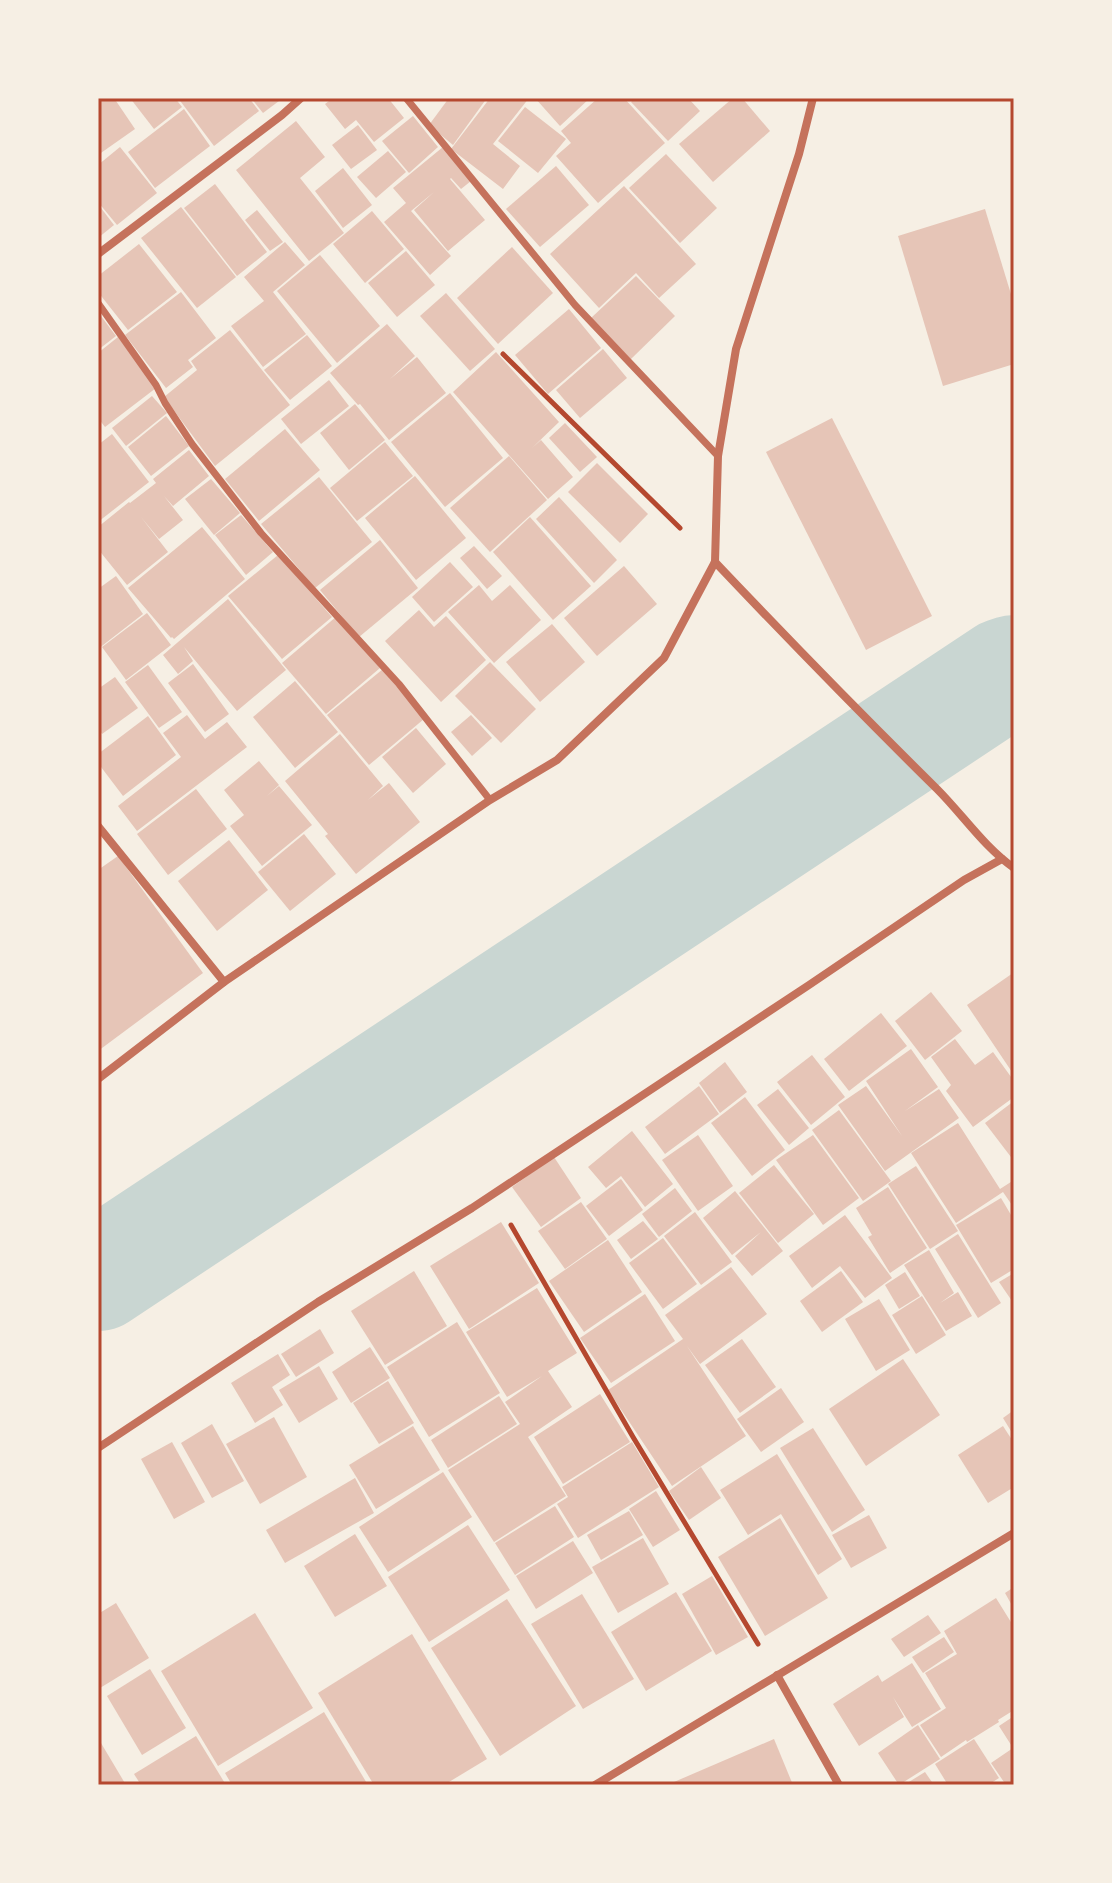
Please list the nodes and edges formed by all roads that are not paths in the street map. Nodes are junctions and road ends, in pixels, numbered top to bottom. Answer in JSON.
{"nodes":[{"id":1,"x":301,"y":98,"type":"edge"},
{"id":2,"x":406,"y":98,"type":"edge"},
{"id":3,"x":813,"y":98,"type":"edge"},
{"id":4,"x":98,"y":254,"type":"edge"},
{"id":5,"x":98,"y":303,"type":"edge"},
{"id":6,"x":718,"y":456,"type":"junction"},
{"id":7,"x":715,"y":562,"type":"junction"},
{"id":8,"x":490,"y":800,"type":"junction"},
{"id":9,"x":98,"y":826,"type":"edge"},
{"id":10,"x":1002,"y":859,"type":"junction"},
{"id":11,"x":1014,"y":868,"type":"edge"},
{"id":12,"x":224,"y":982,"type":"junction"},
{"id":13,"x":98,"y":1079,"type":"edge"},
{"id":14,"x":98,"y":1448,"type":"edge"},
{"id":15,"x":1014,"y":1533,"type":"edge"},
{"id":16,"x":777,"y":1675,"type":"junction"},
{"id":17,"x":595,"y":1785,"type":"edge"},
{"id":18,"x":839,"y":1785,"type":"edge"}],
"edges":[{"from":1,"to":4,"type":"street"},
{"from":2,"to":6,"type":"street"},
{"from":3,"to":6,"type":"street"},
{"from":5,"to":8,"type":"street"},
{"from":6,"to":7,"type":"street"},
{"from":7,"to":8,"type":"street"},
{"from":7,"to":10,"type":"street"},
{"from":8,"to":12,"type":"street"},
{"from":9,"to":12,"type":"street"},
{"from":10,"to":11,"type":"street"},
{"from":10,"to":14,"type":"street"},
{"from":12,"to":13,"type":"street"},
{"from":15,"to":16,"type":"street"},
{"from":16,"to":17,"type":"street"},
{"from":16,"to":18,"type":"street"}]}
